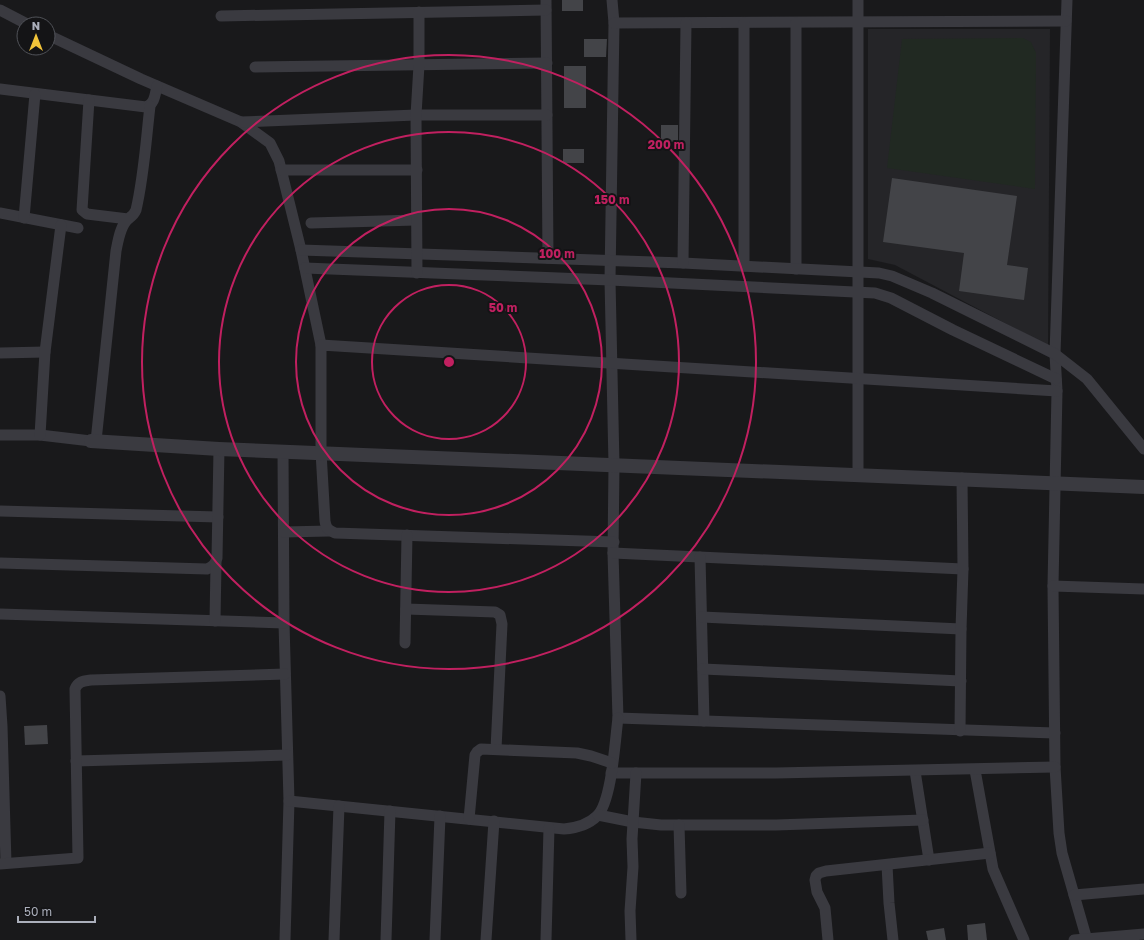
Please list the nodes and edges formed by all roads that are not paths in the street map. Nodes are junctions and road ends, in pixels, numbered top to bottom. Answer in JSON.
{"nodes":[{"id":1,"x":612,"y":0,"type":"edge"},
{"id":2,"x":858,"y":0,"type":"edge"},
{"id":3,"x":1067,"y":0,"type":"edge"},
{"id":4,"x":546,"y":5,"type":"edge"},
{"id":5,"x":0,"y":10,"type":"edge"},
{"id":6,"x":419,"y":12,"type":"junction"},
{"id":7,"x":221,"y":16,"type":"dead end"},
{"id":8,"x":16,"y":18,"type":"edge"},
{"id":9,"x":1066,"y":21,"type":"junction"},
{"id":10,"x":614,"y":23,"type":"junction"},
{"id":11,"x":686,"y":23,"type":"junction"},
{"id":12,"x":744,"y":23,"type":"junction"},
{"id":13,"x":796,"y":23,"type":"junction"},
{"id":14,"x":858,"y":23,"type":"junction"},
{"id":15,"x":56,"y":39,"type":"edge"},
{"id":16,"x":548,"y":63,"type":"junction"},
{"id":17,"x":419,"y":65,"type":"junction"},
{"id":18,"x":255,"y":66,"type":"dead end"},
{"id":19,"x":157,"y":86,"type":"junction"},
{"id":20,"x":0,"y":89,"type":"edge"},
{"id":21,"x":35,"y":94,"type":"junction"},
{"id":22,"x":89,"y":100,"type":"junction"},
{"id":23,"x":150,"y":106,"type":"junction"},
{"id":24,"x":416,"y":115,"type":"junction"},
{"id":25,"x":547,"y":115,"type":"junction"},
{"id":26,"x":241,"y":122,"type":"junction"},
{"id":27,"x":281,"y":170,"type":"junction"},
{"id":28,"x":418,"y":170,"type":"junction"},
{"id":29,"x":0,"y":213,"type":"edge"},
{"id":30,"x":24,"y":218,"type":"junction"},
{"id":31,"x":128,"y":219,"type":"junction"},
{"id":32,"x":416,"y":220,"type":"junction"},
{"id":33,"x":311,"y":223,"type":"dead end"},
{"id":34,"x":61,"y":225,"type":"junction"},
{"id":35,"x":78,"y":228,"type":"dead end"},
{"id":36,"x":301,"y":250,"type":"junction"},
{"id":37,"x":417,"y":254,"type":"junction"},
{"id":38,"x":548,"y":258,"type":"junction"},
{"id":39,"x":611,"y":261,"type":"junction"},
{"id":40,"x":683,"y":263,"type":"junction"},
{"id":41,"x":744,"y":266,"type":"junction"},
{"id":42,"x":305,"y":268,"type":"junction"},
{"id":43,"x":796,"y":269,"type":"junction"},
{"id":44,"x":858,"y":271,"type":"junction"},
{"id":45,"x":417,"y":273,"type":"junction"},
{"id":46,"x":610,"y":280,"type":"junction"},
{"id":47,"x":858,"y":292,"type":"junction"},
{"id":48,"x":321,"y":345,"type":"junction"},
{"id":49,"x":45,"y":352,"type":"junction"},
{"id":50,"x":0,"y":353,"type":"edge"},
{"id":51,"x":1055,"y":354,"type":"junction"},
{"id":52,"x":611,"y":363,"type":"junction"},
{"id":53,"x":858,"y":378,"type":"junction"},
{"id":54,"x":1057,"y":385,"type":"junction"},
{"id":55,"x":0,"y":435,"type":"edge"},
{"id":56,"x":40,"y":435,"type":"junction"},
{"id":57,"x":94,"y":441,"type":"junction"},
{"id":58,"x":1144,"y":448,"type":"edge"},
{"id":59,"x":219,"y":449,"type":"junction"},
{"id":60,"x":284,"y":451,"type":"junction"},
{"id":61,"x":320,"y":452,"type":"junction"},
{"id":62,"x":614,"y":464,"type":"junction"},
{"id":63,"x":858,"y":475,"type":"junction"},
{"id":64,"x":962,"y":478,"type":"junction"},
{"id":65,"x":1056,"y":483,"type":"junction"},
{"id":66,"x":1144,"y":487,"type":"edge"},
{"id":67,"x":0,"y":511,"type":"edge"},
{"id":68,"x":218,"y":517,"type":"junction"},
{"id":69,"x":329,"y":531,"type":"junction"},
{"id":70,"x":284,"y":532,"type":"junction"},
{"id":71,"x":408,"y":535,"type":"junction"},
{"id":72,"x":614,"y":548,"type":"junction"},
{"id":73,"x":700,"y":557,"type":"junction"},
{"id":74,"x":0,"y":563,"type":"edge"},
{"id":75,"x":216,"y":564,"type":"junction"},
{"id":76,"x":963,"y":569,"type":"junction"},
{"id":77,"x":1053,"y":586,"type":"junction"},
{"id":78,"x":1144,"y":589,"type":"edge"},
{"id":79,"x":406,"y":609,"type":"junction"},
{"id":80,"x":0,"y":614,"type":"edge"},
{"id":81,"x":702,"y":617,"type":"junction"},
{"id":82,"x":215,"y":621,"type":"junction"},
{"id":83,"x":284,"y":623,"type":"junction"},
{"id":84,"x":961,"y":629,"type":"junction"},
{"id":85,"x":405,"y":643,"type":"dead end"},
{"id":86,"x":703,"y":668,"type":"junction"},
{"id":87,"x":285,"y":674,"type":"junction"},
{"id":88,"x":961,"y":681,"type":"junction"},
{"id":89,"x":0,"y":696,"type":"edge"},
{"id":90,"x":618,"y":718,"type":"junction"},
{"id":91,"x":704,"y":721,"type":"junction"},
{"id":92,"x":1,"y":726,"type":"edge"},
{"id":93,"x":960,"y":731,"type":"junction"},
{"id":94,"x":1055,"y":733,"type":"junction"},
{"id":95,"x":496,"y":749,"type":"junction"},
{"id":96,"x":287,"y":755,"type":"junction"},
{"id":97,"x":76,"y":761,"type":"junction"},
{"id":98,"x":1055,"y":767,"type":"junction"},
{"id":99,"x":612,"y":768,"type":"junction"},
{"id":100,"x":974,"y":770,"type":"junction"},
{"id":101,"x":915,"y":771,"type":"junction"},
{"id":102,"x":636,"y":773,"type":"junction"},
{"id":103,"x":2,"y":797,"type":"edge"},
{"id":104,"x":289,"y":801,"type":"junction"},
{"id":105,"x":339,"y":806,"type":"junction"},
{"id":106,"x":390,"y":811,"type":"junction"},
{"id":107,"x":598,"y":815,"type":"junction"},
{"id":108,"x":440,"y":816,"type":"junction"},
{"id":109,"x":469,"y":818,"type":"junction"},
{"id":110,"x":923,"y":820,"type":"junction"},
{"id":111,"x":494,"y":821,"type":"junction"},
{"id":112,"x":633,"y":822,"type":"junction"},
{"id":113,"x":679,"y":825,"type":"junction"},
{"id":114,"x":549,"y":828,"type":"junction"},
{"id":115,"x":990,"y":853,"type":"junction"},
{"id":116,"x":929,"y":860,"type":"junction"},
{"id":117,"x":3,"y":864,"type":"edge"},
{"id":118,"x":887,"y":865,"type":"junction"},
{"id":119,"x":1144,"y":889,"type":"edge"},
{"id":120,"x":681,"y":893,"type":"dead end"},
{"id":121,"x":1074,"y":895,"type":"junction"},
{"id":122,"x":1144,"y":934,"type":"edge"},
{"id":123,"x":1087,"y":939,"type":"edge"},
{"id":124,"x":285,"y":940,"type":"edge"},
{"id":125,"x":334,"y":940,"type":"edge"},
{"id":126,"x":386,"y":940,"type":"edge"},
{"id":127,"x":435,"y":940,"type":"edge"},
{"id":128,"x":486,"y":940,"type":"edge"},
{"id":129,"x":546,"y":940,"type":"edge"},
{"id":130,"x":631,"y":940,"type":"edge"},
{"id":131,"x":828,"y":940,"type":"edge"},
{"id":132,"x":894,"y":940,"type":"edge"},
{"id":133,"x":1024,"y":940,"type":"edge"},
{"id":134,"x":1074,"y":940,"type":"edge"}],
"edges":[{"from":1,"to":10,"type":"street"},
{"from":2,"to":14,"type":"street"},
{"from":3,"to":9,"type":"street"},
{"from":4,"to":6,"type":"street"},
{"from":4,"to":16,"type":"street"},
{"from":5,"to":8,"type":"street"},
{"from":6,"to":7,"type":"street"},
{"from":6,"to":17,"type":"street"},
{"from":9,"to":14,"type":"street"},
{"from":9,"to":51,"type":"street"},
{"from":10,"to":11,"type":"street"},
{"from":10,"to":39,"type":"street"},
{"from":11,"to":12,"type":"street"},
{"from":11,"to":40,"type":"street"},
{"from":12,"to":13,"type":"street"},
{"from":12,"to":41,"type":"street"},
{"from":13,"to":14,"type":"street"},
{"from":13,"to":43,"type":"street"},
{"from":14,"to":44,"type":"street"},
{"from":15,"to":19,"type":"street"},
{"from":16,"to":17,"type":"street"},
{"from":16,"to":25,"type":"street"},
{"from":17,"to":18,"type":"street"},
{"from":17,"to":24,"type":"street"},
{"from":19,"to":23,"type":"street"},
{"from":19,"to":26,"type":"street"},
{"from":20,"to":21,"type":"street"},
{"from":21,"to":22,"type":"street"},
{"from":21,"to":30,"type":"street"},
{"from":22,"to":23,"type":"street"},
{"from":22,"to":31,"type":"street"},
{"from":23,"to":31,"type":"street"},
{"from":24,"to":25,"type":"street"},
{"from":24,"to":26,"type":"street"},
{"from":24,"to":28,"type":"street"},
{"from":25,"to":38,"type":"street"},
{"from":26,"to":27,"type":"street"},
{"from":27,"to":28,"type":"street"},
{"from":27,"to":36,"type":"street"},
{"from":28,"to":32,"type":"street"},
{"from":29,"to":30,"type":"street"},
{"from":30,"to":34,"type":"street"},
{"from":31,"to":57,"type":"street"},
{"from":32,"to":33,"type":"street"},
{"from":32,"to":37,"type":"street"},
{"from":34,"to":35,"type":"street"},
{"from":34,"to":49,"type":"street"},
{"from":36,"to":37,"type":"street"},
{"from":36,"to":42,"type":"street"},
{"from":37,"to":38,"type":"street"},
{"from":37,"to":45,"type":"street"},
{"from":38,"to":39,"type":"street"},
{"from":39,"to":40,"type":"street"},
{"from":39,"to":46,"type":"street"},
{"from":40,"to":41,"type":"street"},
{"from":41,"to":43,"type":"street"},
{"from":42,"to":45,"type":"street"},
{"from":42,"to":48,"type":"street"},
{"from":43,"to":44,"type":"street"},
{"from":44,"to":47,"type":"street"},
{"from":44,"to":51,"type":"street"},
{"from":45,"to":46,"type":"street"},
{"from":46,"to":47,"type":"street"},
{"from":46,"to":52,"type":"street"},
{"from":47,"to":53,"type":"street"},
{"from":47,"to":54,"type":"street"},
{"from":48,"to":52,"type":"street"},
{"from":48,"to":61,"type":"street"},
{"from":49,"to":50,"type":"street"},
{"from":49,"to":56,"type":"street"},
{"from":51,"to":54,"type":"street"},
{"from":51,"to":58,"type":"street"},
{"from":52,"to":53,"type":"street"},
{"from":52,"to":62,"type":"street"},
{"from":53,"to":54,"type":"street"},
{"from":53,"to":63,"type":"street"},
{"from":54,"to":65,"type":"street"},
{"from":55,"to":56,"type":"street"},
{"from":56,"to":57,"type":"street"},
{"from":57,"to":59,"type":"street"},
{"from":59,"to":60,"type":"street"},
{"from":59,"to":68,"type":"street"},
{"from":60,"to":61,"type":"street"},
{"from":60,"to":70,"type":"street"},
{"from":61,"to":62,"type":"street"},
{"from":61,"to":69,"type":"street"},
{"from":62,"to":63,"type":"street"},
{"from":62,"to":72,"type":"street"},
{"from":63,"to":64,"type":"street"},
{"from":64,"to":65,"type":"street"},
{"from":64,"to":76,"type":"street"},
{"from":65,"to":66,"type":"street"},
{"from":65,"to":77,"type":"street"},
{"from":67,"to":68,"type":"street"},
{"from":68,"to":75,"type":"street"},
{"from":69,"to":70,"type":"street"},
{"from":69,"to":71,"type":"street"},
{"from":70,"to":83,"type":"street"},
{"from":71,"to":72,"type":"street"},
{"from":71,"to":79,"type":"street"},
{"from":72,"to":73,"type":"street"},
{"from":72,"to":90,"type":"street"},
{"from":73,"to":76,"type":"street"},
{"from":73,"to":81,"type":"street"},
{"from":74,"to":75,"type":"street"},
{"from":75,"to":82,"type":"street"},
{"from":76,"to":84,"type":"street"},
{"from":77,"to":78,"type":"street"},
{"from":77,"to":94,"type":"street"},
{"from":79,"to":85,"type":"street"},
{"from":79,"to":95,"type":"street"},
{"from":80,"to":82,"type":"street"},
{"from":81,"to":84,"type":"street"},
{"from":81,"to":86,"type":"street"},
{"from":82,"to":83,"type":"street"},
{"from":83,"to":87,"type":"street"},
{"from":84,"to":88,"type":"street"},
{"from":86,"to":88,"type":"street"},
{"from":86,"to":91,"type":"street"},
{"from":87,"to":96,"type":"street"},
{"from":87,"to":97,"type":"street"},
{"from":88,"to":93,"type":"street"},
{"from":89,"to":92,"type":"street"},
{"from":90,"to":91,"type":"street"},
{"from":90,"to":99,"type":"street"},
{"from":91,"to":93,"type":"street"},
{"from":92,"to":103,"type":"street"},
{"from":93,"to":94,"type":"street"},
{"from":94,"to":98,"type":"street"},
{"from":95,"to":99,"type":"street"},
{"from":95,"to":109,"type":"street"},
{"from":96,"to":97,"type":"street"},
{"from":96,"to":104,"type":"street"},
{"from":97,"to":117,"type":"street"},
{"from":98,"to":100,"type":"street"},
{"from":98,"to":121,"type":"street"},
{"from":99,"to":102,"type":"street"},
{"from":99,"to":107,"type":"street"},
{"from":100,"to":101,"type":"street"},
{"from":100,"to":115,"type":"street"},
{"from":101,"to":102,"type":"street"},
{"from":101,"to":110,"type":"street"},
{"from":102,"to":112,"type":"street"},
{"from":103,"to":117,"type":"street"},
{"from":104,"to":105,"type":"street"},
{"from":104,"to":124,"type":"street"},
{"from":105,"to":106,"type":"street"},
{"from":105,"to":125,"type":"street"},
{"from":106,"to":108,"type":"street"},
{"from":106,"to":126,"type":"street"},
{"from":107,"to":112,"type":"street"},
{"from":107,"to":114,"type":"street"},
{"from":108,"to":109,"type":"street"},
{"from":108,"to":127,"type":"street"},
{"from":109,"to":111,"type":"street"},
{"from":110,"to":113,"type":"street"},
{"from":110,"to":116,"type":"street"},
{"from":111,"to":114,"type":"street"},
{"from":111,"to":128,"type":"street"},
{"from":112,"to":113,"type":"street"},
{"from":112,"to":130,"type":"street"},
{"from":113,"to":120,"type":"street"},
{"from":114,"to":129,"type":"street"},
{"from":115,"to":116,"type":"street"},
{"from":115,"to":133,"type":"street"},
{"from":116,"to":118,"type":"street"},
{"from":118,"to":131,"type":"street"},
{"from":118,"to":132,"type":"street"},
{"from":119,"to":121,"type":"street"},
{"from":121,"to":123,"type":"street"},
{"from":122,"to":123,"type":"street"},
{"from":123,"to":134,"type":"street"}]}
